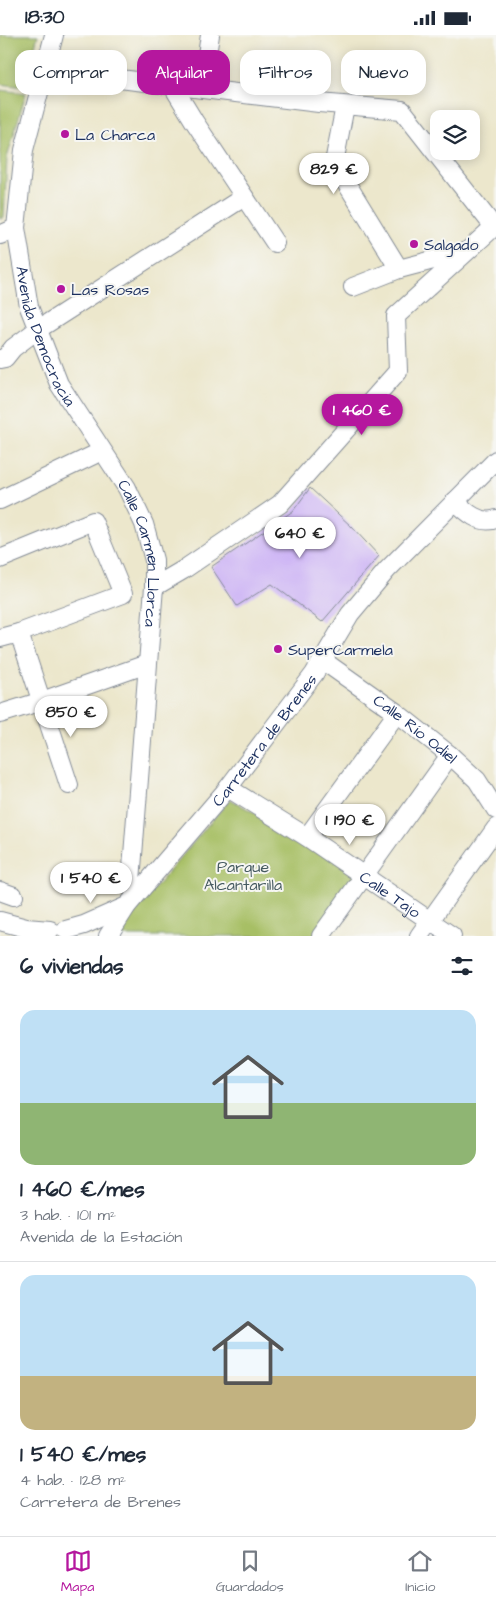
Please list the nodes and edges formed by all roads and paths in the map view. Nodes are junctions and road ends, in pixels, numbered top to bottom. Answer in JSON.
{"nodes":[{"id":1,"x":54,"y":35,"type":"edge"},
{"id":2,"x":210,"y":35,"type":"edge"},
{"id":3,"x":51,"y":50,"type":"edge"},
{"id":4,"x":208,"y":50,"type":"edge"},
{"id":5,"x":230,"y":91,"type":"edge"},
{"id":6,"x":39,"y":95,"type":"edge"},
{"id":7,"x":178,"y":95,"type":"edge"},
{"id":8,"x":344,"y":105,"type":"junction"},
{"id":9,"x":244,"y":197,"type":"junction"},
{"id":10,"x":495,"y":226,"type":"edge"},
{"id":11,"x":16,"y":228,"type":"junction"},
{"id":12,"x":0,"y":235,"type":"edge"},
{"id":13,"x":275,"y":243,"type":"dead end"},
{"id":14,"x":468,"y":251,"type":"junction"},
{"id":15,"x":399,"y":269,"type":"junction"},
{"id":16,"x":353,"y":287,"type":"dead end"},
{"id":17,"x":37,"y":330,"type":"junction"},
{"id":18,"x":0,"y":359,"type":"edge"},
{"id":19,"x":102,"y":451,"type":"junction"},
{"id":20,"x":496,"y":460,"type":"edge"},
{"id":21,"x":0,"y":500,"type":"edge"},
{"id":22,"x":455,"y":501,"type":"junction"},
{"id":23,"x":496,"y":519,"type":"edge"},
{"id":24,"x":0,"y":559,"type":"edge"},
{"id":25,"x":154,"y":587,"type":"junction"},
{"id":26,"x":20,"y":633,"type":"junction"},
{"id":27,"x":0,"y":638,"type":"edge"},
{"id":28,"x":322,"y":660,"type":"junction"},
{"id":29,"x":147,"y":664,"type":"junction"},
{"id":30,"x":42,"y":701,"type":"junction"},
{"id":31,"x":397,"y":713,"type":"junction"},
{"id":32,"x":0,"y":714,"type":"edge"},
{"id":33,"x":450,"y":755,"type":"junction"},
{"id":34,"x":69,"y":785,"type":"dead end"},
{"id":35,"x":228,"y":788,"type":"junction"},
{"id":36,"x":496,"y":810,"type":"edge"},
{"id":37,"x":496,"y":828,"type":"edge"},
{"id":38,"x":307,"y":837,"type":"junction"},
{"id":39,"x":364,"y":875,"type":"junction"},
{"id":40,"x":131,"y":901,"type":"junction"},
{"id":41,"x":430,"y":920,"type":"junction"},
{"id":42,"x":0,"y":921,"type":"edge"},
{"id":43,"x":0,"y":929,"type":"edge"},
{"id":44,"x":51,"y":932,"type":"edge"},
{"id":45,"x":6,"y":936,"type":"edge"},
{"id":46,"x":83,"y":936,"type":"edge"},
{"id":47,"x":108,"y":936,"type":"edge"},
{"id":48,"x":321,"y":936,"type":"edge"},
{"id":49,"x":419,"y":936,"type":"edge"},
{"id":50,"x":452,"y":936,"type":"edge"}],
"edges":[{"from":1,"to":3,"type":"street","name":"Avenida Democracia"},
{"from":2,"to":4,"type":"street"},
{"from":5,"to":8,"type":"street"},
{"from":6,"to":11,"type":"street","name":"Avenida Democracia"},
{"from":7,"to":9,"type":"street"},
{"from":8,"to":10,"type":"street"},
{"from":8,"to":15,"type":"street"},
{"from":9,"to":13,"type":"street"},
{"from":9,"to":17,"type":"street"},
{"from":10,"to":14,"type":"street"},
{"from":11,"to":12,"type":"street"},
{"from":11,"to":17,"type":"street","name":"Avenida Democracia"},
{"from":14,"to":15,"type":"street"},
{"from":14,"to":25,"type":"street"},
{"from":15,"to":16,"type":"street"},
{"from":17,"to":18,"type":"street"},
{"from":17,"to":19,"type":"street","name":"Avenida Democracia"},
{"from":19,"to":21,"type":"street"},
{"from":19,"to":25,"type":"street","name":"Calle Carmen Llorca"},
{"from":20,"to":22,"type":"street","name":"Carretera de Brenes"},
{"from":22,"to":23,"type":"street"},
{"from":22,"to":28,"type":"street","name":"Carretera de Brenes"},
{"from":24,"to":26,"type":"street"},
{"from":25,"to":29,"type":"street","name":"Calle Carmen Llorca"},
{"from":26,"to":27,"type":"street"},
{"from":26,"to":30,"type":"street"},
{"from":28,"to":31,"type":"street","name":"Calle Río Odiel"},
{"from":28,"to":35,"type":"street","name":"Carretera de Brenes"},
{"from":29,"to":30,"type":"street"},
{"from":29,"to":40,"type":"street","name":"Calle Carmen Llorca"},
{"from":30,"to":32,"type":"street"},
{"from":30,"to":34,"type":"street"},
{"from":31,"to":33,"type":"street","name":"Calle Río Odiel"},
{"from":31,"to":38,"type":"street"},
{"from":33,"to":36,"type":"street","name":"Calle Río Odiel"},
{"from":33,"to":39,"type":"street"},
{"from":35,"to":38,"type":"street","name":"Calle Tajo"},
{"from":35,"to":40,"type":"street","name":"Carretera de Brenes"},
{"from":37,"to":41,"type":"street"},
{"from":38,"to":39,"type":"street","name":"Calle Tajo"},
{"from":39,"to":41,"type":"street","name":"Calle Tajo"},
{"from":39,"to":48,"type":"street"},
{"from":40,"to":44,"type":"street"},
{"from":40,"to":47,"type":"street","name":"Carretera de Brenes"},
{"from":41,"to":49,"type":"street"},
{"from":41,"to":50,"type":"street","name":"Calle Tajo"},
{"from":42,"to":44,"type":"street"},
{"from":43,"to":45,"type":"street"},
{"from":44,"to":46,"type":"street"}]}
